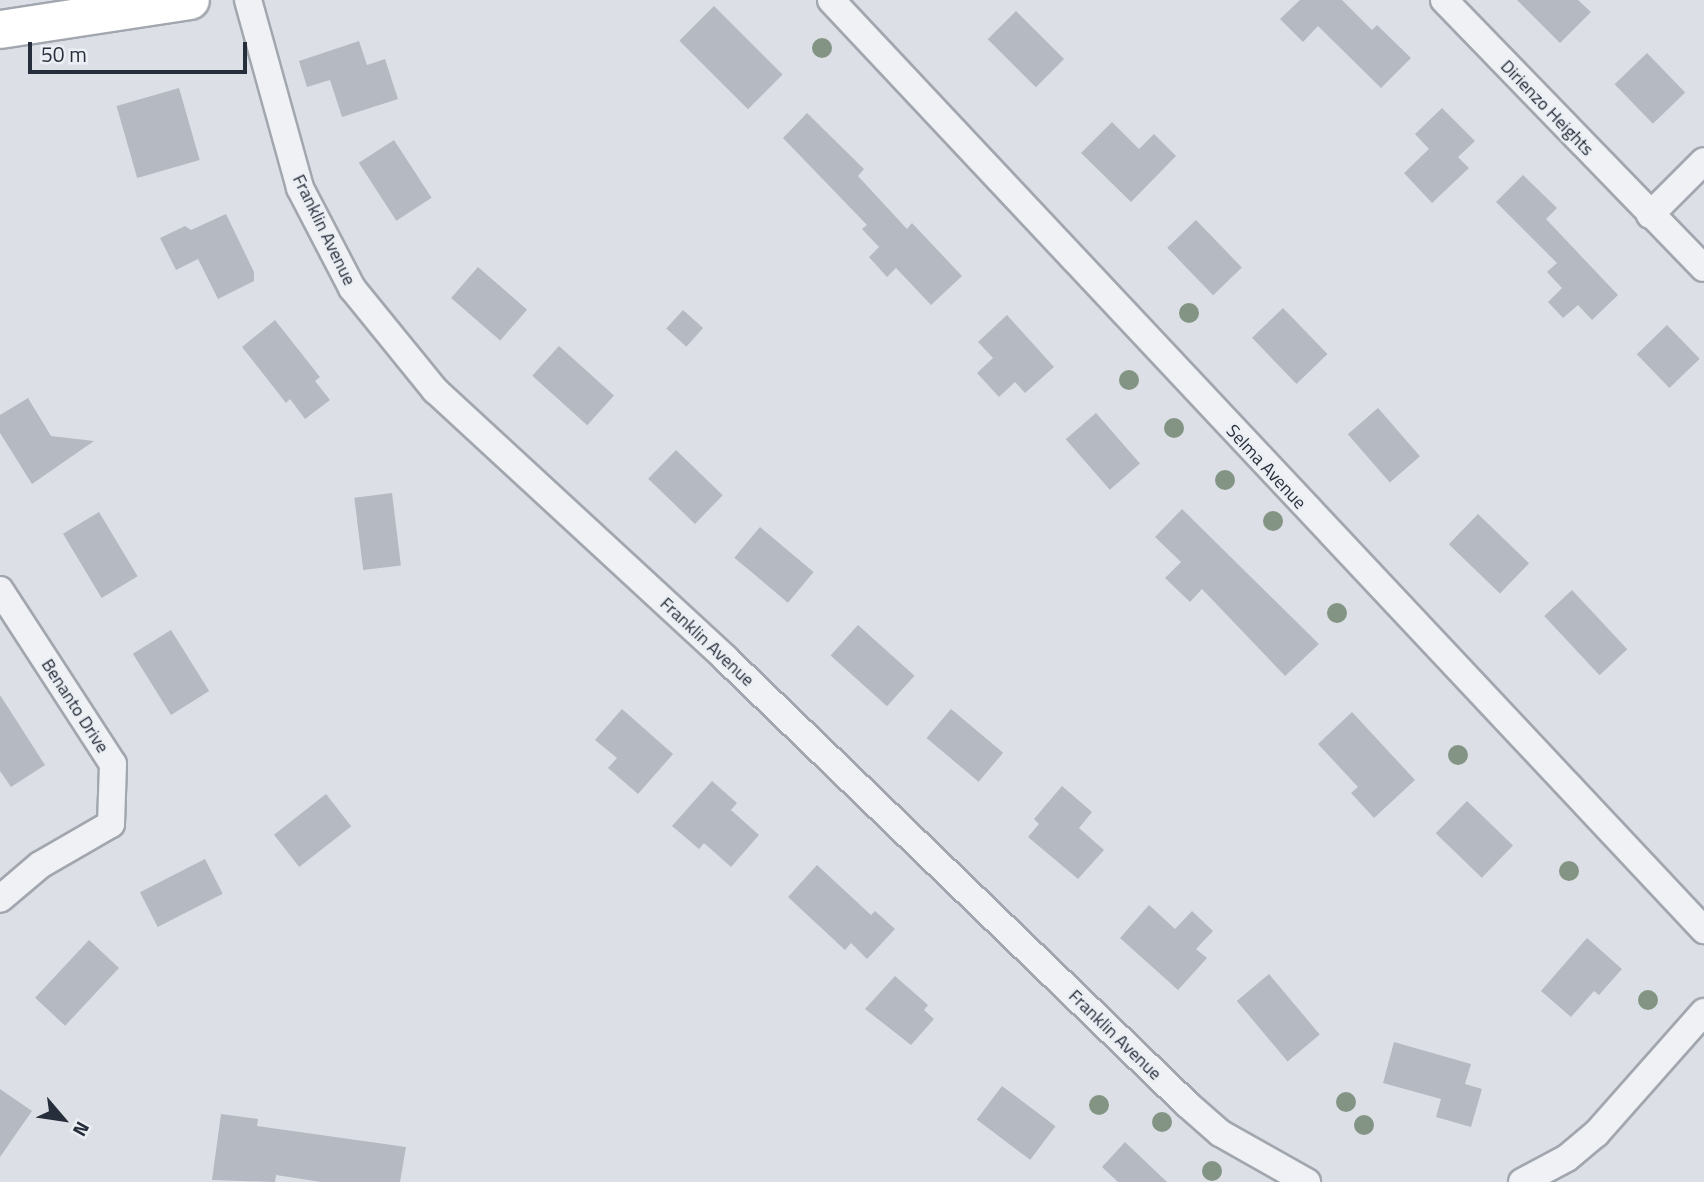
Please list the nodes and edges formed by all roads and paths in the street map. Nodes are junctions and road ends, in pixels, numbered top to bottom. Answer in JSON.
{"nodes":[{"id":1,"x":190,"y":0,"type":"edge"},
{"id":2,"x":248,"y":0,"type":"edge"},
{"id":3,"x":831,"y":0,"type":"edge"},
{"id":4,"x":1444,"y":0,"type":"edge"},
{"id":5,"x":0,"y":29,"type":"edge"},
{"id":6,"x":1704,"y":161,"type":"edge"},
{"id":7,"x":1650,"y":215,"type":"junction"},
{"id":8,"x":1704,"y":268,"type":"edge"},
{"id":9,"x":0,"y":590,"type":"edge"},
{"id":10,"x":0,"y":899,"type":"edge"},
{"id":11,"x":1704,"y":930,"type":"edge"},
{"id":12,"x":1704,"y":1012,"type":"edge"},
{"id":13,"x":1307,"y":1182,"type":"edge"},
{"id":14,"x":1522,"y":1182,"type":"edge"}],
"edges":[{"from":1,"to":5,"type":"street"},
{"from":2,"to":13,"type":"street","name":"Franklin Avenue"},
{"from":3,"to":11,"type":"street","name":"Selma Avenue"},
{"from":4,"to":7,"type":"street","name":"Dirienzo Heights"},
{"from":6,"to":7,"type":"street"},
{"from":7,"to":8,"type":"street","name":"Dirienzo Heights"},
{"from":9,"to":10,"type":"street","name":"Benanto Drive"},
{"from":12,"to":14,"type":"street"}]}
